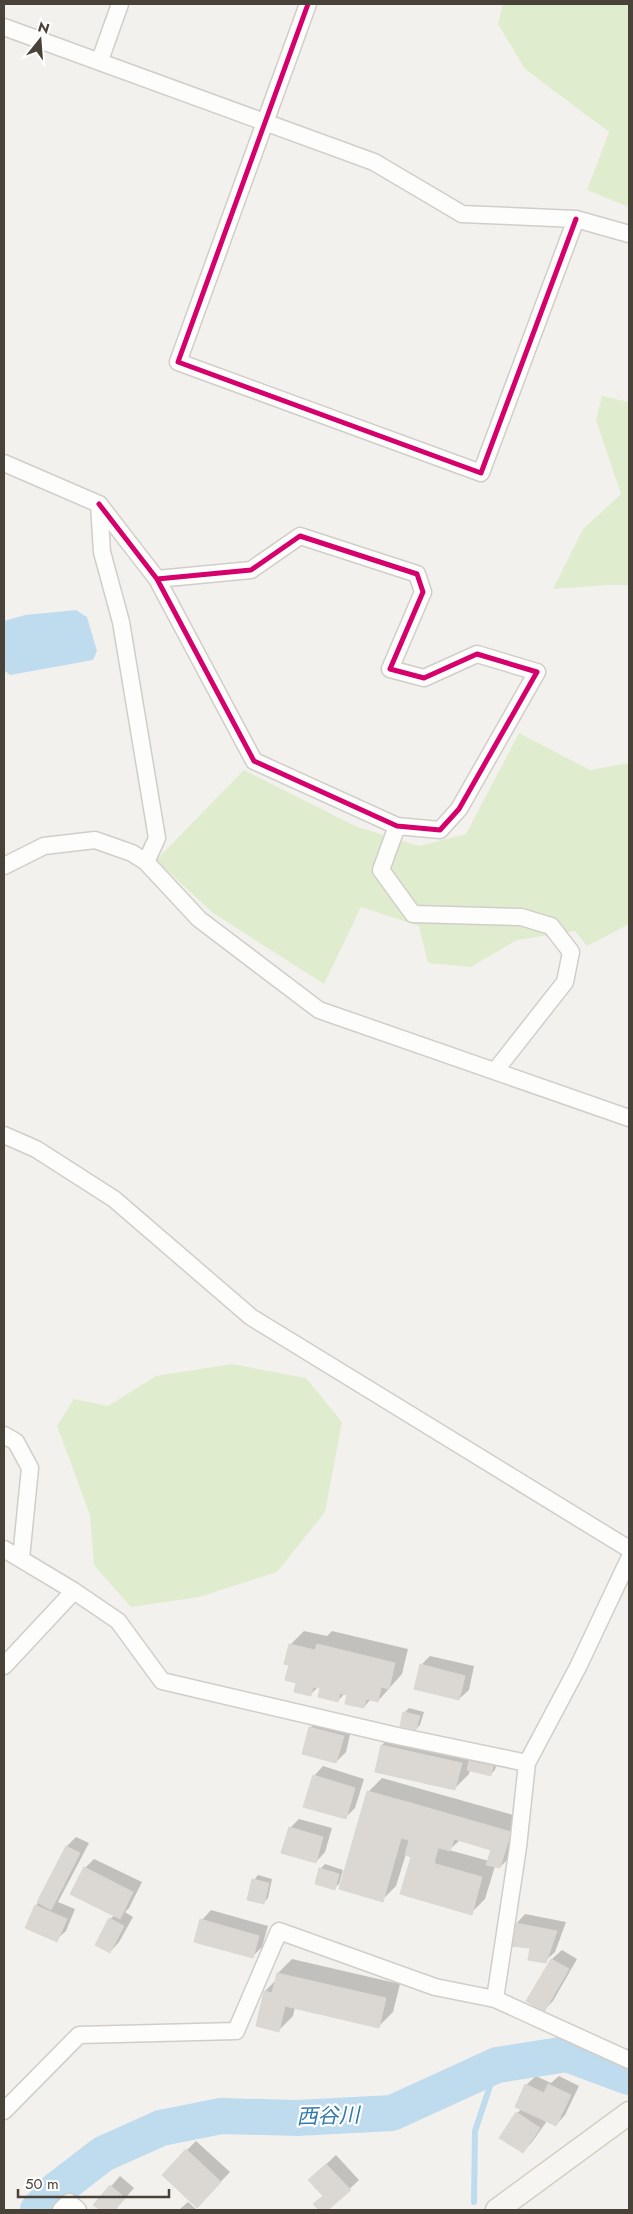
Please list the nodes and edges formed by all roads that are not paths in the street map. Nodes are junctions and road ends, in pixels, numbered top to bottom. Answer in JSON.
{"nodes":[{"id":1,"x":120,"y":4,"type":"edge"},
{"id":2,"x":308,"y":4,"type":"edge"},
{"id":3,"x":4,"y":27,"type":"edge"},
{"id":4,"x":100,"y":60,"type":"junction"},
{"id":5,"x":266,"y":123,"type":"junction"},
{"id":6,"x":576,"y":219,"type":"junction"},
{"id":7,"x":629,"y":234,"type":"edge"},
{"id":8,"x":4,"y":463,"type":"edge"},
{"id":9,"x":99,"y":504,"type":"junction"},
{"id":10,"x":157,"y":579,"type":"junction"},
{"id":11,"x":396,"y":826,"type":"junction"},
{"id":12,"x":146,"y":862,"type":"junction"},
{"id":13,"x":4,"y":866,"type":"edge"},
{"id":14,"x":495,"y":1071,"type":"junction"},
{"id":15,"x":629,"y":1118,"type":"edge"},
{"id":16,"x":4,"y":1135,"type":"edge"},
{"id":17,"x":4,"y":1435,"type":"edge"},
{"id":18,"x":629,"y":1548,"type":"edge"},
{"id":19,"x":4,"y":1549,"type":"edge"},
{"id":20,"x":21,"y":1558,"type":"junction"},
{"id":21,"x":629,"y":1559,"type":"edge"},
{"id":22,"x":74,"y":1591,"type":"junction"},
{"id":23,"x":4,"y":1666,"type":"edge"},
{"id":24,"x":527,"y":1763,"type":"junction"},
{"id":25,"x":495,"y":1999,"type":"junction"},
{"id":26,"x":629,"y":2060,"type":"edge"},
{"id":27,"x":4,"y":2111,"type":"edge"},
{"id":28,"x":624,"y":2122,"type":"edge"},
{"id":29,"x":62,"y":2210,"type":"edge"},
{"id":30,"x":78,"y":2210,"type":"edge"},
{"id":31,"x":496,"y":2210,"type":"edge"}],
"edges":[{"from":1,"to":4,"type":"street"},
{"from":2,"to":5,"type":"street"},
{"from":3,"to":4,"type":"street"},
{"from":4,"to":5,"type":"street"},
{"from":5,"to":6,"type":"street"},
{"from":5,"to":6,"type":"street"},
{"from":6,"to":7,"type":"street"},
{"from":8,"to":9,"type":"street"},
{"from":9,"to":10,"type":"street"},
{"from":9,"to":12,"type":"street"},
{"from":10,"to":11,"type":"street"},
{"from":10,"to":11,"type":"street"},
{"from":11,"to":14,"type":"street"},
{"from":12,"to":13,"type":"street"},
{"from":12,"to":14,"type":"street"},
{"from":14,"to":15,"type":"street"},
{"from":16,"to":18,"type":"street"},
{"from":17,"to":20,"type":"street"},
{"from":19,"to":20,"type":"street"},
{"from":20,"to":22,"type":"street"},
{"from":21,"to":24,"type":"street"},
{"from":22,"to":23,"type":"street"},
{"from":22,"to":24,"type":"street"},
{"from":24,"to":25,"type":"street"},
{"from":25,"to":26,"type":"street"},
{"from":25,"to":27,"type":"street"},
{"from":28,"to":31,"type":"main road"},
{"from":29,"to":30,"type":"street"}]}
